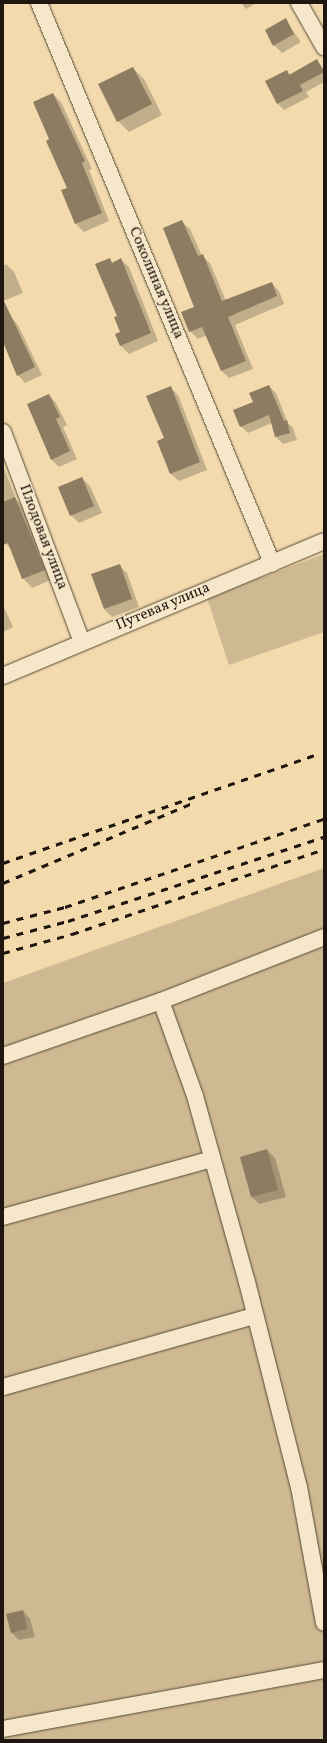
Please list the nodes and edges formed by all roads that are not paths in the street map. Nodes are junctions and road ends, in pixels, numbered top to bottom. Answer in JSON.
{"nodes":[{"id":1,"x":39,"y":3,"type":"edge"},
{"id":2,"x":299,"y":3,"type":"edge"},
{"id":3,"x":324,"y":47,"type":"edge"},
{"id":4,"x":3,"y":432,"type":"edge"},
{"id":5,"x":324,"y":541,"type":"edge"},
{"id":6,"x":272,"y":563,"type":"junction"},
{"id":7,"x":82,"y":642,"type":"junction"},
{"id":8,"x":3,"y":676,"type":"edge"},
{"id":9,"x":324,"y":937,"type":"edge"},
{"id":10,"x":162,"y":1000,"type":"junction"},
{"id":11,"x":3,"y":1056,"type":"edge"},
{"id":12,"x":212,"y":1159,"type":"junction"},
{"id":13,"x":3,"y":1217,"type":"edge"},
{"id":14,"x":254,"y":1316,"type":"junction"},
{"id":15,"x":3,"y":1387,"type":"edge"},
{"id":16,"x":324,"y":1624,"type":"edge"},
{"id":17,"x":324,"y":1670,"type":"edge"},
{"id":18,"x":3,"y":1729,"type":"edge"}],
"edges":[{"from":1,"to":6,"type":"street","name":"Соколиная улица"},
{"from":2,"to":3,"type":"street"},
{"from":4,"to":7,"type":"street","name":"Плодовая улица"},
{"from":5,"to":6,"type":"street","name":"Путевая улица"},
{"from":6,"to":7,"type":"street","name":"Путевая улица"},
{"from":7,"to":8,"type":"street","name":"Путевая улица"},
{"from":9,"to":10,"type":"street"},
{"from":10,"to":11,"type":"street"},
{"from":10,"to":12,"type":"street"},
{"from":12,"to":13,"type":"street"},
{"from":12,"to":14,"type":"street"},
{"from":14,"to":15,"type":"street"},
{"from":14,"to":16,"type":"street"},
{"from":17,"to":18,"type":"street"}]}
